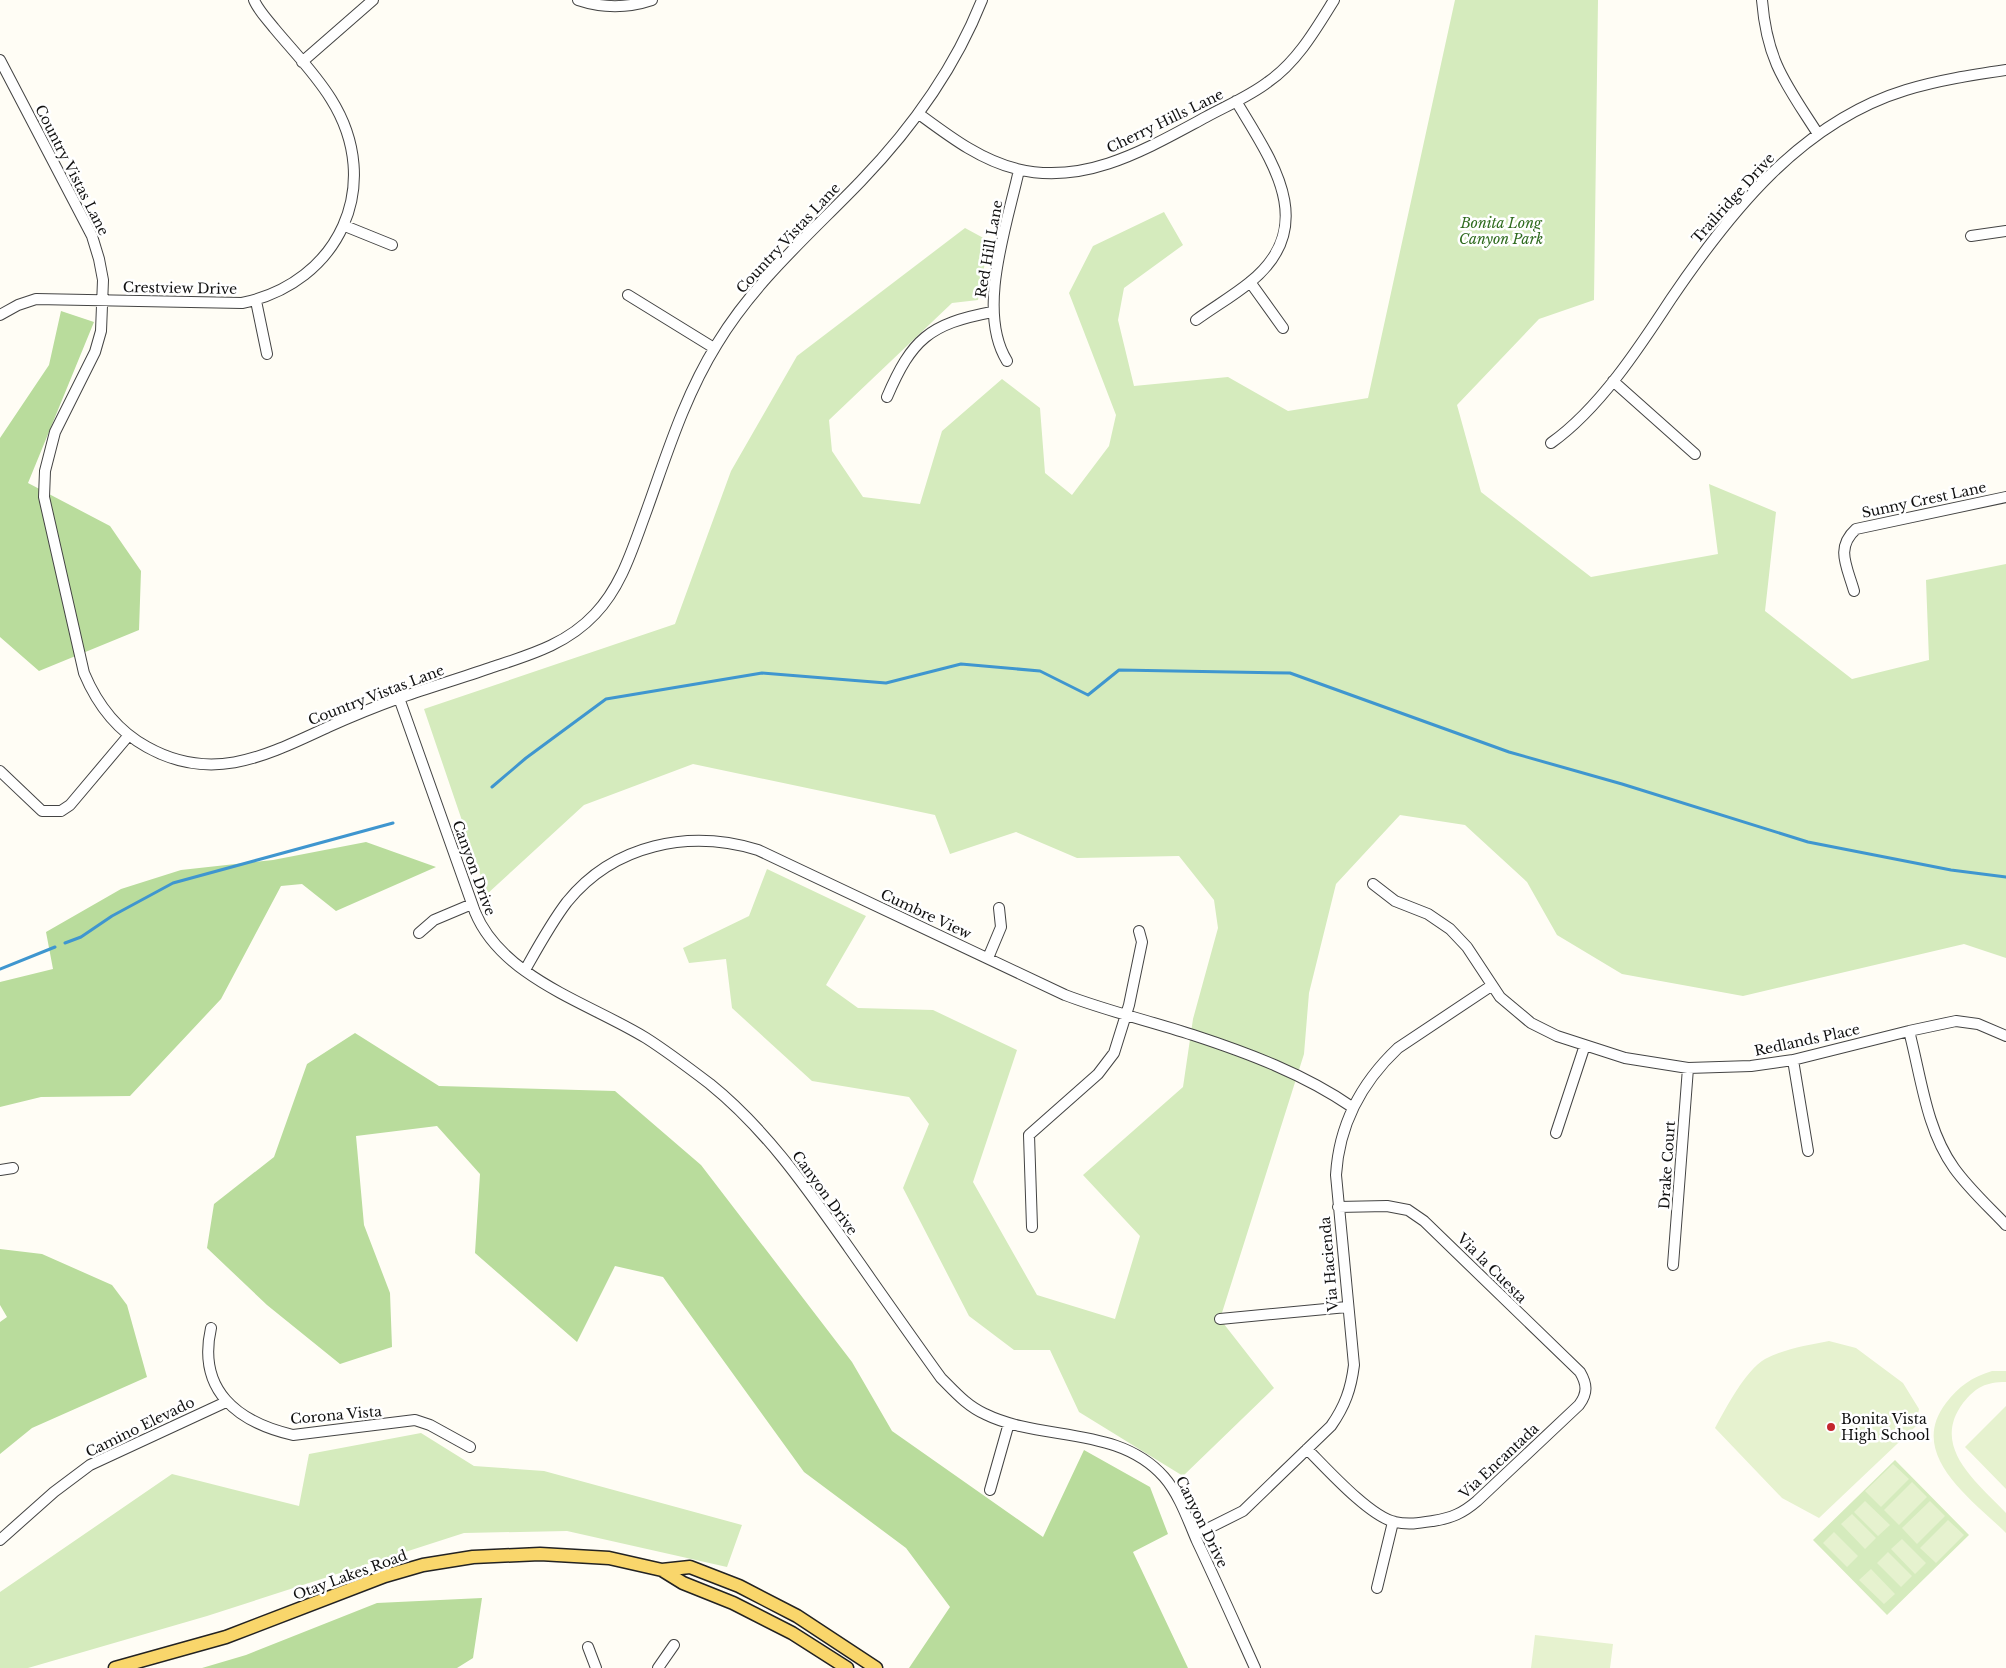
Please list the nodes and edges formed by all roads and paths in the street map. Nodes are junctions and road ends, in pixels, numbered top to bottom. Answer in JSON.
{"nodes":[{"id":1,"x":254,"y":0,"type":"edge"},
{"id":2,"x":374,"y":0,"type":"edge"},
{"id":3,"x":578,"y":0,"type":"edge"},
{"id":4,"x":652,"y":0,"type":"edge"},
{"id":5,"x":982,"y":0,"type":"edge"},
{"id":6,"x":1334,"y":0,"type":"edge"},
{"id":7,"x":1762,"y":0,"type":"edge"},
{"id":8,"x":0,"y":60,"type":"edge"},
{"id":9,"x":302,"y":62,"type":"junction"},
{"id":10,"x":2006,"y":70,"type":"edge"},
{"id":11,"x":1236,"y":101,"type":"junction"},
{"id":12,"x":919,"y":114,"type":"junction"},
{"id":13,"x":1818,"y":134,"type":"junction"},
{"id":14,"x":1019,"y":170,"type":"junction"},
{"id":15,"x":345,"y":226,"type":"junction"},
{"id":16,"x":2006,"y":231,"type":"edge"},
{"id":17,"x":1971,"y":236,"type":"dead end"},
{"id":18,"x":392,"y":244,"type":"dead end"},
{"id":19,"x":1250,"y":282,"type":"junction"},
{"id":20,"x":628,"y":295,"type":"dead end"},
{"id":21,"x":103,"y":299,"type":"junction"},
{"id":22,"x":256,"y":300,"type":"junction"},
{"id":23,"x":992,"y":312,"type":"junction"},
{"id":24,"x":0,"y":315,"type":"edge"},
{"id":25,"x":1196,"y":320,"type":"dead end"},
{"id":26,"x":1283,"y":328,"type":"dead end"},
{"id":27,"x":714,"y":348,"type":"junction"},
{"id":28,"x":267,"y":354,"type":"dead end"},
{"id":29,"x":1007,"y":361,"type":"dead end"},
{"id":30,"x":1613,"y":380,"type":"junction"},
{"id":31,"x":887,"y":397,"type":"dead end"},
{"id":32,"x":1550,"y":443,"type":"dead end"},
{"id":33,"x":1695,"y":454,"type":"dead end"},
{"id":34,"x":2006,"y":497,"type":"edge"},
{"id":35,"x":1854,"y":591,"type":"dead end"},
{"id":36,"x":399,"y":698,"type":"junction"},
{"id":37,"x":129,"y":735,"type":"junction"},
{"id":38,"x":0,"y":771,"type":"edge"},
{"id":39,"x":1373,"y":884,"type":"dead end"},
{"id":40,"x":472,"y":904,"type":"junction"},
{"id":41,"x":999,"y":908,"type":"dead end"},
{"id":42,"x":1139,"y":931,"type":"dead end"},
{"id":43,"x":419,"y":933,"type":"dead end"},
{"id":44,"x":988,"y":958,"type":"junction"},
{"id":45,"x":524,"y":970,"type":"junction"},
{"id":46,"x":1491,"y":986,"type":"junction"},
{"id":47,"x":1126,"y":1016,"type":"junction"},
{"id":48,"x":1909,"y":1030,"type":"junction"},
{"id":49,"x":2006,"y":1036,"type":"edge"},
{"id":50,"x":1585,"y":1045,"type":"junction"},
{"id":51,"x":1793,"y":1060,"type":"junction"},
{"id":52,"x":1688,"y":1068,"type":"junction"},
{"id":53,"x":1352,"y":1107,"type":"junction"},
{"id":54,"x":1556,"y":1133,"type":"dead end"},
{"id":55,"x":1808,"y":1151,"type":"dead end"},
{"id":56,"x":12,"y":1168,"type":"dead end"},
{"id":57,"x":0,"y":1170,"type":"edge"},
{"id":58,"x":1338,"y":1207,"type":"junction"},
{"id":59,"x":2006,"y":1225,"type":"edge"},
{"id":60,"x":1032,"y":1227,"type":"dead end"},
{"id":61,"x":1673,"y":1265,"type":"dead end"},
{"id":62,"x":1347,"y":1307,"type":"junction"},
{"id":63,"x":1220,"y":1320,"type":"dead end"},
{"id":64,"x":211,"y":1328,"type":"dead end"},
{"id":65,"x":226,"y":1402,"type":"junction"},
{"id":66,"x":1579,"y":1405,"type":"joint"},
{"id":67,"x":1009,"y":1423,"type":"junction"},
{"id":68,"x":470,"y":1447,"type":"dead end"},
{"id":69,"x":1307,"y":1449,"type":"junction"},
{"id":70,"x":990,"y":1490,"type":"dead end"},
{"id":71,"x":1393,"y":1522,"type":"junction"},
{"id":72,"x":1195,"y":1535,"type":"junction"},
{"id":73,"x":0,"y":1540,"type":"edge"},
{"id":74,"x":662,"y":1570,"type":"junction"},
{"id":75,"x":1377,"y":1588,"type":"dead end"},
{"id":76,"x":674,"y":1645,"type":"dead end"},
{"id":77,"x":588,"y":1647,"type":"dead end"},
{"id":78,"x":115,"y":1668,"type":"edge"},
{"id":79,"x":596,"y":1668,"type":"edge"},
{"id":80,"x":658,"y":1668,"type":"edge"},
{"id":81,"x":847,"y":1668,"type":"edge"},
{"id":82,"x":876,"y":1668,"type":"edge"},
{"id":83,"x":1255,"y":1668,"type":"edge"}],
"edges":[{"from":1,"to":9,"type":"street","name":"Crestview Drive"},
{"from":2,"to":9,"type":"street"},
{"from":3,"to":4,"type":"street"},
{"from":5,"to":12,"type":"street","name":"Country Vistas Lane"},
{"from":6,"to":11,"type":"street","name":"Cherry Hills Lane"},
{"from":7,"to":13,"type":"street"},
{"from":8,"to":21,"type":"street","name":"Country Vistas Lane"},
{"from":9,"to":15,"type":"street","name":"Crestview Drive"},
{"from":10,"to":13,"type":"street","name":"Trailridge Drive"},
{"from":11,"to":14,"type":"street","name":"Cherry Hills Lane"},
{"from":11,"to":19,"type":"street"},
{"from":12,"to":14,"type":"street","name":"Cherry Hills Lane"},
{"from":12,"to":27,"type":"street","name":"Country Vistas Lane"},
{"from":13,"to":30,"type":"street","name":"Trailridge Drive"},
{"from":14,"to":23,"type":"street","name":"Red Hill Lane"},
{"from":15,"to":18,"type":"street"},
{"from":15,"to":22,"type":"street","name":"Crestview Drive"},
{"from":16,"to":17,"type":"street"},
{"from":19,"to":25,"type":"street"},
{"from":19,"to":26,"type":"street"},
{"from":20,"to":27,"type":"street"},
{"from":21,"to":22,"type":"street","name":"Crestview Drive"},
{"from":21,"to":24,"type":"street","name":"Crestview Drive"},
{"from":21,"to":37,"type":"street","name":"Country Vistas Lane"},
{"from":22,"to":28,"type":"street"},
{"from":23,"to":29,"type":"street","name":"Red Hill Lane"},
{"from":23,"to":31,"type":"street"},
{"from":27,"to":36,"type":"street","name":"Country Vistas Lane"},
{"from":30,"to":32,"type":"street","name":"Trailridge Drive"},
{"from":30,"to":33,"type":"street"},
{"from":34,"to":35,"type":"street","name":"Sunny Crest Lane"},
{"from":36,"to":37,"type":"street","name":"Country Vistas Lane"},
{"from":36,"to":40,"type":"street","name":"Canyon Drive"},
{"from":37,"to":38,"type":"street"},
{"from":39,"to":46,"type":"street","name":"Redlands Place"},
{"from":40,"to":43,"type":"street"},
{"from":40,"to":45,"type":"street","name":"Canyon Drive"},
{"from":41,"to":44,"type":"street"},
{"from":42,"to":47,"type":"street"},
{"from":44,"to":45,"type":"street","name":"Cumbre View"},
{"from":44,"to":47,"type":"street","name":"Cumbre View"},
{"from":45,"to":67,"type":"street","name":"Canyon Drive"},
{"from":46,"to":50,"type":"street","name":"Redlands Place"},
{"from":46,"to":53,"type":"street","name":"Via Hacienda"},
{"from":47,"to":53,"type":"street","name":"Cumbre View"},
{"from":47,"to":60,"type":"street"},
{"from":48,"to":49,"type":"street","name":"Redlands Place"},
{"from":48,"to":51,"type":"street","name":"Redlands Place"},
{"from":48,"to":59,"type":"street"},
{"from":50,"to":52,"type":"street","name":"Redlands Place"},
{"from":50,"to":54,"type":"street"},
{"from":51,"to":52,"type":"street","name":"Redlands Place"},
{"from":51,"to":55,"type":"street"},
{"from":52,"to":61,"type":"street","name":"Drake Court"},
{"from":53,"to":58,"type":"street","name":"Via Hacienda"},
{"from":56,"to":57,"type":"street"},
{"from":58,"to":62,"type":"street","name":"Via Hacienda"},
{"from":58,"to":66,"type":"street","name":"Via la Cuesta"},
{"from":62,"to":63,"type":"street"},
{"from":62,"to":69,"type":"street","name":"Via Hacienda"},
{"from":64,"to":65,"type":"street","name":"Corona Vista"},
{"from":65,"to":68,"type":"street","name":"Corona Vista"},
{"from":65,"to":73,"type":"street","name":"Camino Elevado"},
{"from":66,"to":71,"type":"street","name":"Via Encantada"},
{"from":67,"to":70,"type":"street"},
{"from":67,"to":72,"type":"street","name":"Canyon Drive"},
{"from":69,"to":71,"type":"street","name":"Via Encantada"},
{"from":69,"to":72,"type":"street","name":"Via Hacienda"},
{"from":71,"to":75,"type":"street"},
{"from":72,"to":83,"type":"street","name":"Canyon Drive"},
{"from":74,"to":78,"type":"main road","name":"Otay Lakes Road"},
{"from":74,"to":81,"type":"main road","name":"Otay Lakes Road"},
{"from":74,"to":82,"type":"main road","name":"Otay Lakes Road"},
{"from":76,"to":80,"type":"street"},
{"from":77,"to":79,"type":"street"}]}
